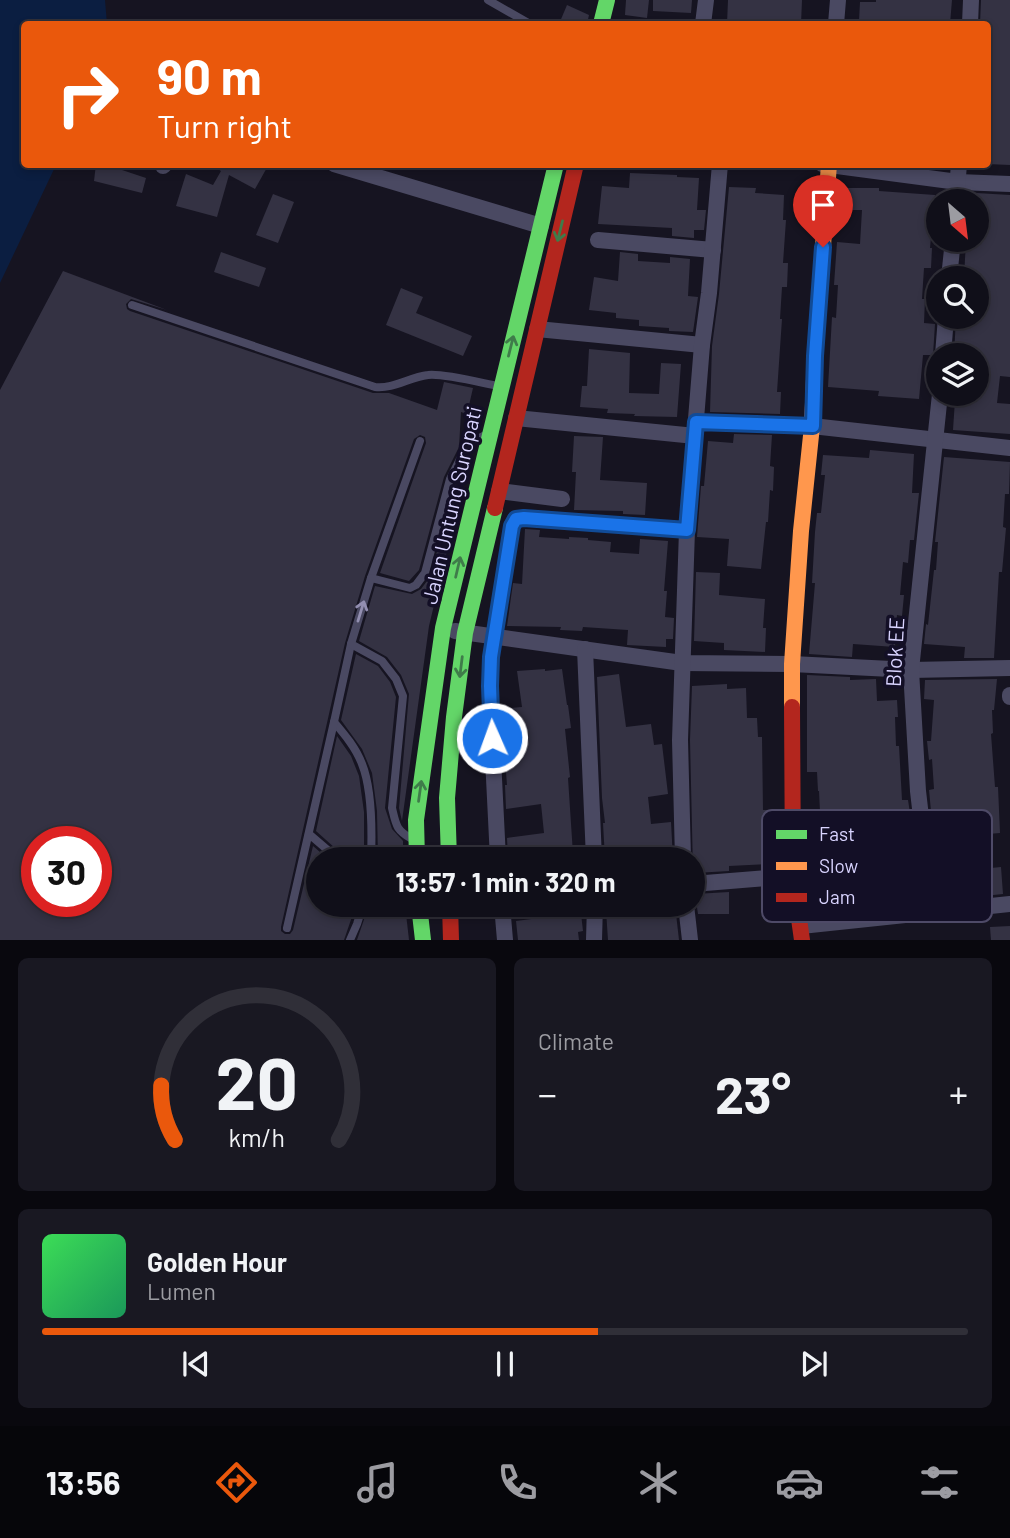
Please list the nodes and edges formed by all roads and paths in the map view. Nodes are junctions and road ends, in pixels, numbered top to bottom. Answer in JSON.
{"nodes":[{"id":1,"x":488,"y":0,"type":"edge"},
{"id":2,"x":706,"y":0,"type":"edge"},
{"id":3,"x":838,"y":0,"type":"edge"},
{"id":4,"x":971,"y":0,"type":"edge"},
{"id":5,"x":605,"y":2,"type":"edge"},
{"id":6,"x":525,"y":21,"type":"edge"},
{"id":7,"x":602,"y":21,"type":"edge"},
{"id":8,"x":703,"y":21,"type":"edge"},
{"id":9,"x":836,"y":21,"type":"edge"},
{"id":10,"x":970,"y":21,"type":"edge"},
{"id":11,"x":347,"y":168,"type":"edge"},
{"id":12,"x":555,"y":168,"type":"edge"},
{"id":13,"x":575,"y":168,"type":"edge"},
{"id":14,"x":720,"y":168,"type":"edge"},
{"id":15,"x":829,"y":168,"type":"edge"},
{"id":16,"x":852,"y":168,"type":"edge"},
{"id":17,"x":959,"y":168,"type":"edge"},
{"id":18,"x":958,"y":182,"type":"junction"},
{"id":19,"x":1010,"y":184,"type":"edge"},
{"id":20,"x":957,"y":189,"type":"edge"},
{"id":21,"x":541,"y":226,"type":"junction"},
{"id":22,"x":598,"y":240,"type":"dead end"},
{"id":23,"x":713,"y":250,"type":"junction"},
{"id":24,"x":132,"y":305,"type":"dead end"},
{"id":25,"x":537,"y":329,"type":"junction"},
{"id":26,"x":702,"y":345,"type":"junction"},
{"id":27,"x":501,"y":386,"type":"junction"},
{"id":28,"x":939,"y":406,"type":"edge"},
{"id":29,"x":516,"y":418,"type":"junction"},
{"id":30,"x":813,"y":426,"type":"junction"},
{"id":31,"x":696,"y":429,"type":"junction"},
{"id":32,"x":489,"y":433,"type":"junction"},
{"id":33,"x":511,"y":439,"type":"junction"},
{"id":34,"x":936,"y":440,"type":"junction"},
{"id":35,"x":420,"y":441,"type":"dead end"},
{"id":36,"x":1010,"y":448,"type":"edge"},
{"id":37,"x":499,"y":491,"type":"junction"},
{"id":38,"x":562,"y":499,"type":"dead end"},
{"id":39,"x":687,"y":530,"type":"junction"},
{"id":40,"x":371,"y":578,"type":"junction"},
{"id":41,"x":443,"y":628,"type":"junction"},
{"id":42,"x":465,"y":633,"type":"junction"},
{"id":43,"x":495,"y":635,"type":"junction"},
{"id":44,"x":351,"y":644,"type":"junction"},
{"id":45,"x":585,"y":649,"type":"junction"},
{"id":46,"x":682,"y":663,"type":"junction"},
{"id":47,"x":792,"y":664,"type":"junction"},
{"id":48,"x":1010,"y":668,"type":"edge"},
{"id":49,"x":911,"y":670,"type":"junction"},
{"id":50,"x":334,"y":722,"type":"junction"},
{"id":51,"x":793,"y":810,"type":"edge"},
{"id":52,"x":920,"y":810,"type":"edge"},
{"id":53,"x":309,"y":834,"type":"junction"},
{"id":54,"x":417,"y":842,"type":"junction"},
{"id":55,"x":324,"y":847,"type":"edge"},
{"id":56,"x":371,"y":847,"type":"edge"},
{"id":57,"x":417,"y":847,"type":"edge"},
{"id":58,"x":449,"y":847,"type":"edge"},
{"id":59,"x":497,"y":847,"type":"edge"},
{"id":60,"x":593,"y":847,"type":"edge"},
{"id":61,"x":683,"y":847,"type":"edge"},
{"id":62,"x":762,"y":878,"type":"edge"},
{"id":63,"x":705,"y":883,"type":"edge"},
{"id":64,"x":1010,"y":904,"type":"edge"},
{"id":65,"x":992,"y":906,"type":"edge"},
{"id":66,"x":359,"y":917,"type":"edge"},
{"id":67,"x":420,"y":917,"type":"edge"},
{"id":68,"x":451,"y":917,"type":"edge"},
{"id":69,"x":503,"y":917,"type":"edge"},
{"id":70,"x":595,"y":917,"type":"edge"},
{"id":71,"x":687,"y":917,"type":"edge"},
{"id":72,"x":870,"y":922,"type":"edge"},
{"id":73,"x":287,"y":928,"type":"dead end"},
{"id":74,"x":802,"y":933,"type":"edge"},
{"id":75,"x":351,"y":940,"type":"edge"},
{"id":76,"x":423,"y":940,"type":"edge"},
{"id":77,"x":452,"y":940,"type":"edge"},
{"id":78,"x":505,"y":940,"type":"edge"},
{"id":79,"x":594,"y":940,"type":"edge"},
{"id":80,"x":690,"y":940,"type":"edge"}],
"edges":[{"from":1,"to":6,"type":"lane"},
{"from":2,"to":8,"type":"street"},
{"from":3,"to":9,"type":"street"},
{"from":4,"to":10,"type":"street"},
{"from":5,"to":7,"type":"main road"},
{"from":11,"to":21,"type":"street"},
{"from":12,"to":21,"type":"main road","name":"Jalan Untung Suropati"},
{"from":13,"to":25,"type":"main road","name":"Jalan Untung Suropati","one_way":true},
{"from":14,"to":23,"type":"street"},
{"from":15,"to":30,"type":"main road"},
{"from":16,"to":18,"type":"street"},
{"from":17,"to":18,"type":"street"},
{"from":18,"to":19,"type":"street"},
{"from":18,"to":20,"type":"street"},
{"from":27,"to":21,"type":"main road","name":"Jalan Untung Suropati","one_way":true},
{"from":22,"to":23,"type":"street"},
{"from":23,"to":26,"type":"street"},
{"from":24,"to":27,"type":"lane"},
{"from":25,"to":26,"type":"street"},
{"from":25,"to":29,"type":"main road","name":"Jalan Untung Suropati"},
{"from":26,"to":31,"type":"street"},
{"from":27,"to":32,"type":"main road","name":"Jalan Untung Suropati"},
{"from":28,"to":34,"type":"street","name":"Blok EE"},
{"from":29,"to":31,"type":"street"},
{"from":29,"to":33,"type":"main road","name":"Jalan Untung Suropati"},
{"from":30,"to":31,"type":"street"},
{"from":30,"to":34,"type":"street"},
{"from":30,"to":47,"type":"main road"},
{"from":31,"to":39,"type":"street"},
{"from":32,"to":33,"type":"lane"},
{"from":32,"to":40,"type":"lane"},
{"from":41,"to":32,"type":"main road","name":"Jalan Untung Suropati","one_way":true},
{"from":33,"to":37,"type":"main road","name":"Jalan Untung Suropati"},
{"from":34,"to":36,"type":"street"},
{"from":34,"to":49,"type":"street","name":"Blok EE"},
{"from":35,"to":40,"type":"lane"},
{"from":37,"to":38,"type":"street"},
{"from":37,"to":42,"type":"main road","name":"Jalan Untung Suropati"},
{"from":39,"to":43,"type":"street"},
{"from":39,"to":46,"type":"street"},
{"from":44,"to":40,"type":"lane","one_way":true},
{"from":41,"to":42,"type":"street"},
{"from":54,"to":41,"type":"main road","name":"Jalan Untung Suropati","one_way":true},
{"from":42,"to":43,"type":"street"},
{"from":42,"to":58,"type":"main road","name":"Jalan Untung Suropati","one_way":true},
{"from":43,"to":45,"type":"street"},
{"from":43,"to":59,"type":"street"},
{"from":44,"to":50,"type":"lane"},
{"from":44,"to":54,"type":"lane"},
{"from":45,"to":46,"type":"street"},
{"from":45,"to":60,"type":"street"},
{"from":46,"to":47,"type":"street"},
{"from":46,"to":61,"type":"street"},
{"from":47,"to":49,"type":"street"},
{"from":47,"to":51,"type":"main road"},
{"from":48,"to":49,"type":"street"},
{"from":49,"to":52,"type":"street","name":"Blok EE"},
{"from":50,"to":53,"type":"lane"},
{"from":50,"to":56,"type":"lane"},
{"from":53,"to":55,"type":"lane"},
{"from":53,"to":73,"type":"lane"},
{"from":54,"to":57,"type":"main road","name":"Jalan Untung Suropati"},
{"from":62,"to":63,"type":"street"},
{"from":64,"to":65,"type":"street"},
{"from":66,"to":75,"type":"lane"},
{"from":67,"to":76,"type":"main road"},
{"from":68,"to":77,"type":"main road"},
{"from":69,"to":78,"type":"street"},
{"from":70,"to":79,"type":"street"},
{"from":71,"to":80,"type":"street"},
{"from":72,"to":74,"type":"street"}]}
